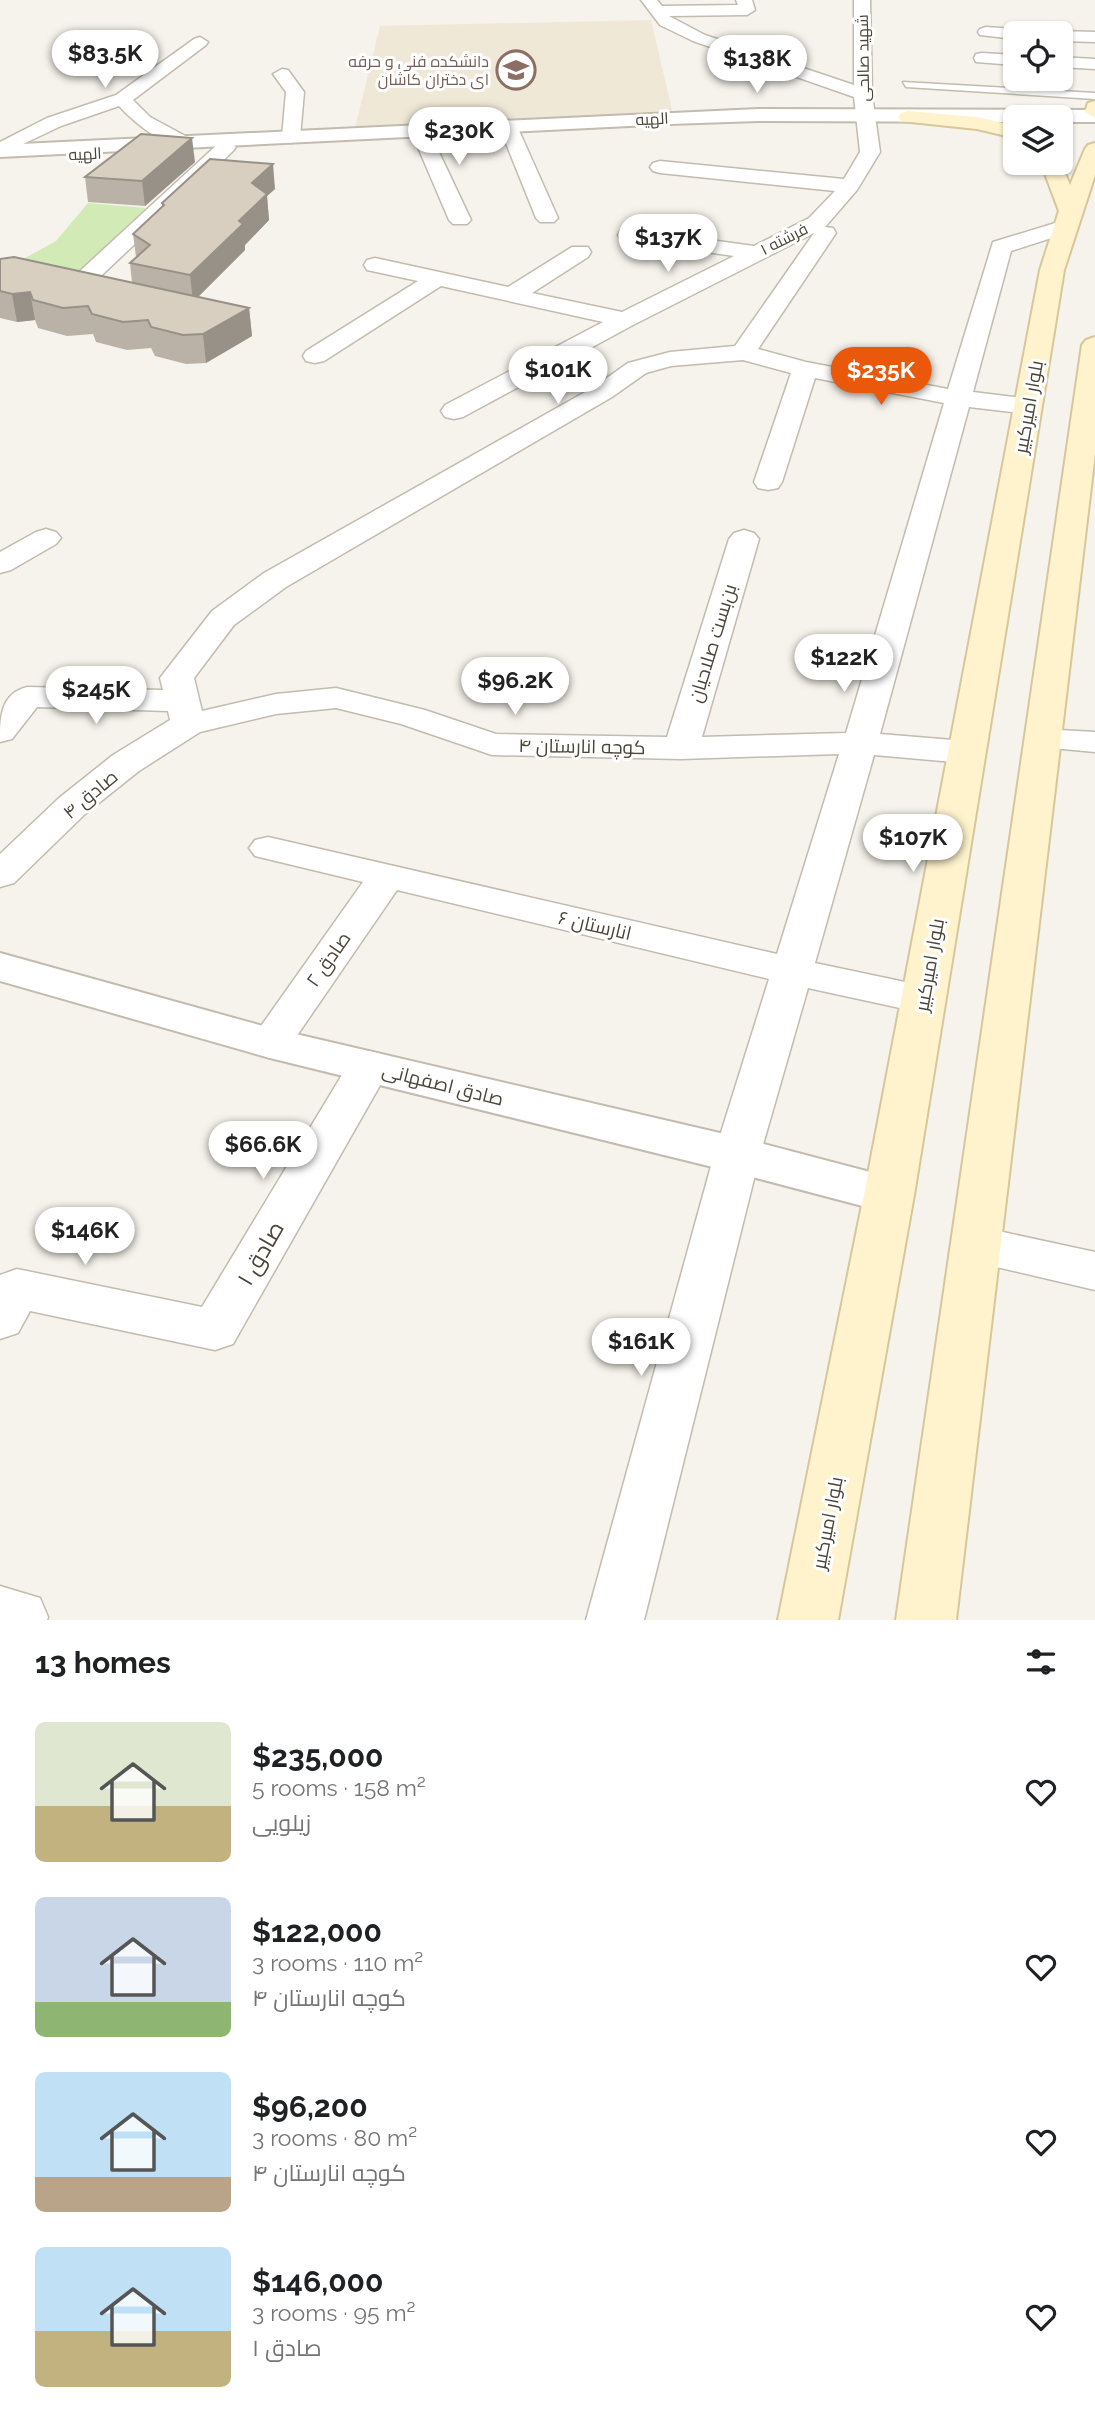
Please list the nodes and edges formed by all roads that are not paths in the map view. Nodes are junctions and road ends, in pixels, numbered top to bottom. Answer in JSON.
{"nodes":[{"id":1,"x":744,"y":0,"type":"edge"},
{"id":2,"x":862,"y":0,"type":"edge"},
{"id":3,"x":653,"y":5,"type":"edge"},
{"id":4,"x":986,"y":32,"type":"dead end"},
{"id":5,"x":1003,"y":33,"type":"edge"},
{"id":6,"x":1073,"y":36,"type":"edge"},
{"id":7,"x":1095,"y":37,"type":"edge"},
{"id":8,"x":200,"y":43,"type":"dead end"},
{"id":9,"x":982,"y":58,"type":"dead end"},
{"id":10,"x":1003,"y":59,"type":"edge"},
{"id":11,"x":1073,"y":63,"type":"edge"},
{"id":12,"x":1095,"y":64,"type":"edge"},
{"id":13,"x":282,"y":74,"type":"dead end"},
{"id":14,"x":906,"y":84,"type":"dead end"},
{"id":15,"x":1095,"y":96,"type":"edge"},
{"id":16,"x":122,"y":99,"type":"junction"},
{"id":17,"x":864,"y":105,"type":"junction"},
{"id":18,"x":1095,"y":112,"type":"edge"},
{"id":19,"x":908,"y":117,"type":"junction"},
{"id":20,"x":508,"y":126,"type":"junction"},
{"id":21,"x":1003,"y":129,"type":"edge"},
{"id":22,"x":420,"y":131,"type":"junction"},
{"id":23,"x":291,"y":137,"type":"junction"},
{"id":24,"x":182,"y":142,"type":"junction"},
{"id":25,"x":226,"y":147,"type":"junction"},
{"id":26,"x":1095,"y":149,"type":"edge"},
{"id":27,"x":0,"y":150,"type":"edge"},
{"id":28,"x":0,"y":158,"type":"edge"},
{"id":29,"x":660,"y":167,"type":"dead end"},
{"id":30,"x":1055,"y":175,"type":"edge"},
{"id":31,"x":850,"y":186,"type":"junction"},
{"id":32,"x":547,"y":218,"type":"dead end"},
{"id":33,"x":1068,"y":219,"type":"junction"},
{"id":34,"x":460,"y":220,"type":"dead end"},
{"id":35,"x":825,"y":233,"type":"dead end"},
{"id":36,"x":629,"y":235,"type":"dead end"},
{"id":37,"x":580,"y":253,"type":"dead end"},
{"id":38,"x":757,"y":253,"type":"junction"},
{"id":39,"x":375,"y":265,"type":"dead end"},
{"id":40,"x":437,"y":279,"type":"junction"},
{"id":41,"x":53,"y":283,"type":"edge"},
{"id":42,"x":76,"y":287,"type":"junction"},
{"id":43,"x":103,"y":293,"type":"edge"},
{"id":44,"x":512,"y":295,"type":"junction"},
{"id":45,"x":625,"y":320,"type":"junction"},
{"id":46,"x":1095,"y":345,"type":"edge"},
{"id":47,"x":743,"y":353,"type":"junction"},
{"id":48,"x":315,"y":356,"type":"dead end"},
{"id":49,"x":805,"y":369,"type":"junction"},
{"id":50,"x":522,"y":375,"type":"junction"},
{"id":51,"x":603,"y":392,"type":"junction"},
{"id":52,"x":1092,"y":394,"type":"edge"},
{"id":53,"x":957,"y":398,"type":"junction"},
{"id":54,"x":1029,"y":406,"type":"junction"},
{"id":55,"x":454,"y":411,"type":"dead end"},
{"id":56,"x":1089,"y":441,"type":"edge"},
{"id":57,"x":768,"y":482,"type":"dead end"},
{"id":58,"x":46,"y":538,"type":"dead end"},
{"id":59,"x":744,"y":539,"type":"dead end"},
{"id":60,"x":0,"y":565,"type":"edge"},
{"id":61,"x":185,"y":712,"type":"junction"},
{"id":62,"x":0,"y":732,"type":"edge"},
{"id":63,"x":1042,"y":739,"type":"junction"},
{"id":64,"x":1095,"y":742,"type":"edge"},
{"id":65,"x":860,"y":743,"type":"junction"},
{"id":66,"x":681,"y":748,"type":"junction"},
{"id":67,"x":965,"y":752,"type":"junction"},
{"id":68,"x":268,"y":848,"type":"dead end"},
{"id":69,"x":0,"y":875,"type":"edge"},
{"id":70,"x":387,"y":876,"type":"junction"},
{"id":71,"x":0,"y":967,"type":"edge"},
{"id":72,"x":791,"y":971,"type":"junction"},
{"id":73,"x":923,"y":999,"type":"junction"},
{"id":74,"x":270,"y":1042,"type":"junction"},
{"id":75,"x":369,"y":1066,"type":"junction"},
{"id":76,"x":737,"y":1155,"type":"junction"},
{"id":77,"x":889,"y":1195,"type":"junction"},
{"id":78,"x":975,"y":1245,"type":"junction"},
{"id":79,"x":1095,"y":1271,"type":"edge"},
{"id":80,"x":0,"y":1319,"type":"edge"},
{"id":81,"x":615,"y":1620,"type":"edge"},
{"id":82,"x":808,"y":1620,"type":"edge"},
{"id":83,"x":926,"y":1620,"type":"edge"}],
"edges":[{"from":1,"to":3,"type":"street"},
{"from":2,"to":17,"type":"street","name":"شهید صالحی"},
{"from":3,"to":17,"type":"street"},
{"from":4,"to":5,"type":"street"},
{"from":6,"to":7,"type":"street"},
{"from":8,"to":16,"type":"street"},
{"from":9,"to":10,"type":"street"},
{"from":11,"to":12,"type":"street"},
{"from":13,"to":23,"type":"street"},
{"from":14,"to":15,"type":"lane"},
{"from":16,"to":24,"type":"street"},
{"from":16,"to":27,"type":"street"},
{"from":17,"to":19,"type":"street","name":"الهیه"},
{"from":17,"to":20,"type":"street","name":"الهیه"},
{"from":17,"to":31,"type":"street","name":"فرشته ۱"},
{"from":18,"to":19,"type":"street","name":"الهیه"},
{"from":19,"to":21,"type":"main road"},
{"from":20,"to":22,"type":"street","name":"الهیه"},
{"from":20,"to":32,"type":"street"},
{"from":22,"to":23,"type":"street","name":"الهیه"},
{"from":22,"to":25,"type":"street","name":"الهیه"},
{"from":22,"to":34,"type":"street"},
{"from":23,"to":24,"type":"street","name":"الهیه"},
{"from":24,"to":27,"type":"street","name":"الهیه"},
{"from":25,"to":28,"type":"street","name":"الهیه"},
{"from":25,"to":42,"type":"street"},
{"from":26,"to":33,"type":"main road","name":"بلوار امیرکبیر"},
{"from":29,"to":31,"type":"street"},
{"from":30,"to":33,"type":"main road"},
{"from":31,"to":38,"type":"street","name":"فرشته ۱"},
{"from":33,"to":53,"type":"street"},
{"from":33,"to":54,"type":"main road","name":"بلوار امیرکبیر"},
{"from":35,"to":47,"type":"street"},
{"from":36,"to":38,"type":"street"},
{"from":37,"to":44,"type":"street"},
{"from":38,"to":45,"type":"street","name":"فرشته ۱"},
{"from":39,"to":40,"type":"street"},
{"from":40,"to":44,"type":"street"},
{"from":40,"to":48,"type":"street"},
{"from":41,"to":42,"type":"street"},
{"from":42,"to":43,"type":"street"},
{"from":44,"to":45,"type":"street"},
{"from":45,"to":50,"type":"street","name":"فرشته ۱"},
{"from":46,"to":52,"type":"main road"},
{"from":47,"to":49,"type":"street"},
{"from":47,"to":51,"type":"street"},
{"from":49,"to":53,"type":"street"},
{"from":49,"to":57,"type":"street"},
{"from":50,"to":51,"type":"street"},
{"from":50,"to":55,"type":"street","name":"فرشته ۱"},
{"from":51,"to":61,"type":"street"},
{"from":52,"to":56,"type":"main road"},
{"from":53,"to":54,"type":"street"},
{"from":53,"to":65,"type":"street"},
{"from":54,"to":67,"type":"main road","name":"بلوار امیرکبیر"},
{"from":56,"to":63,"type":"main road"},
{"from":58,"to":60,"type":"street"},
{"from":59,"to":66,"type":"street","name":"بن‌بست صلاحیان"},
{"from":61,"to":62,"type":"street"},
{"from":61,"to":66,"type":"street","name":"کوچه انارستان ۴"},
{"from":61,"to":69,"type":"street","name":"صادق ۴"},
{"from":63,"to":64,"type":"street"},
{"from":63,"to":78,"type":"main road"},
{"from":65,"to":66,"type":"street","name":"کوچه انارستان ۴"},
{"from":65,"to":67,"type":"street","name":"کوچه انارستان ۴"},
{"from":65,"to":72,"type":"street"},
{"from":67,"to":73,"type":"main road","name":"بلوار امیرکبیر"},
{"from":68,"to":70,"type":"street","name":"انارستان ۶"},
{"from":70,"to":72,"type":"street","name":"انارستان ۶"},
{"from":70,"to":74,"type":"street","name":"صادق ۲"},
{"from":71,"to":74,"type":"street","name":"صادق اصفهانی"},
{"from":72,"to":73,"type":"street","name":"انارستان ۶"},
{"from":72,"to":76,"type":"street"},
{"from":73,"to":77,"type":"main road","name":"بلوار امیرکبیر"},
{"from":74,"to":75,"type":"street","name":"صادق اصفهانی"},
{"from":75,"to":76,"type":"street","name":"صادق اصفهانی"},
{"from":75,"to":80,"type":"street","name":"صادق ۱"},
{"from":76,"to":77,"type":"street","name":"صادق اصفهانی"},
{"from":76,"to":81,"type":"street"},
{"from":77,"to":82,"type":"main road","name":"بلوار امیرکبیر"},
{"from":78,"to":79,"type":"street"},
{"from":78,"to":83,"type":"main road"}]}
